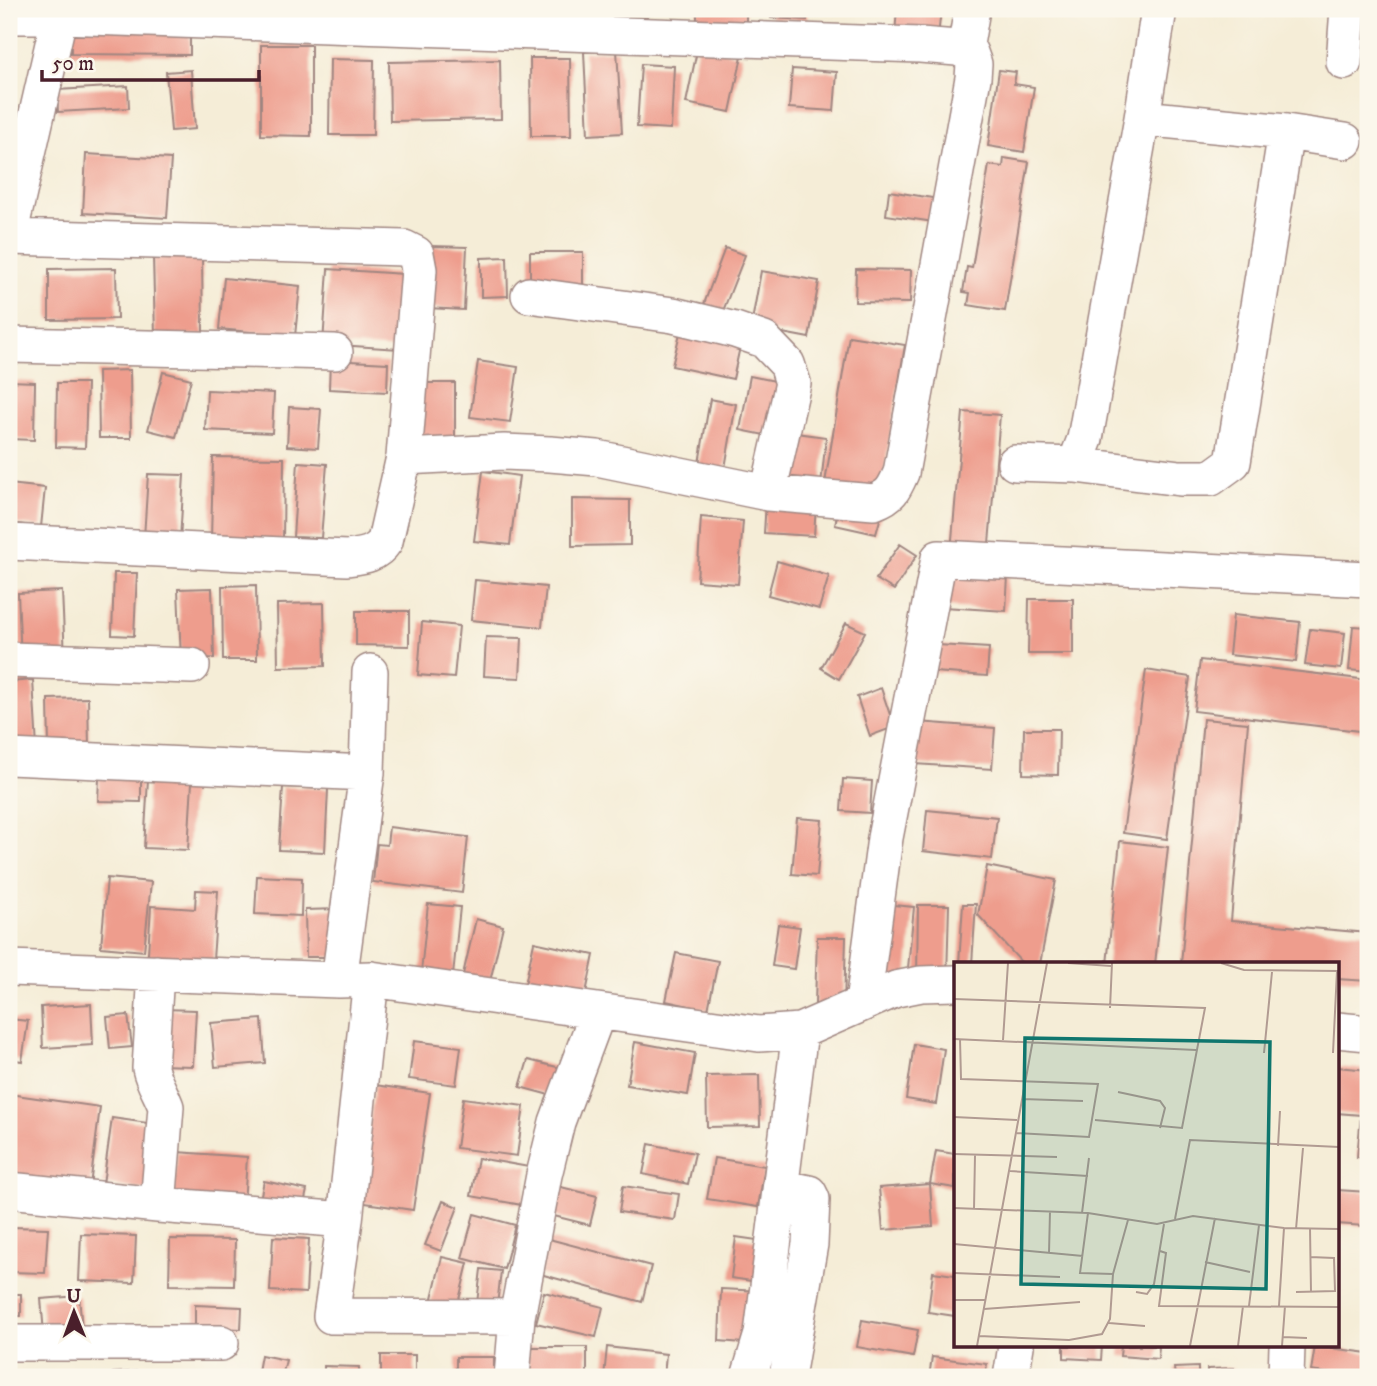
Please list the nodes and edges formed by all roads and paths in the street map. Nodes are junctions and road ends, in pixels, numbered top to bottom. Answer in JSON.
{"nodes":[{"id":1,"x":972,"y":9,"type":"edge"},
{"id":2,"x":1159,"y":9,"type":"edge"},
{"id":3,"x":1348,"y":9,"type":"edge"},
{"id":4,"x":60,"y":12,"type":"edge"},
{"id":5,"x":9,"y":16,"type":"edge"},
{"id":6,"x":965,"y":50,"type":"junction"},
{"id":7,"x":1344,"y":62,"type":"dead end"},
{"id":8,"x":1142,"y":118,"type":"junction"},
{"id":9,"x":1286,"y":132,"type":"junction"},
{"id":10,"x":1345,"y":141,"type":"dead end"},
{"id":11,"x":9,"y":237,"type":"edge"},
{"id":12,"x":529,"y":295,"type":"dead end"},
{"id":13,"x":9,"y":345,"type":"edge"},
{"id":14,"x":335,"y":352,"type":"dead end"},
{"id":15,"x":404,"y":457,"type":"junction"},
{"id":16,"x":1015,"y":463,"type":"dead end"},
{"id":17,"x":1075,"y":466,"type":"junction"},
{"id":18,"x":768,"y":493,"type":"junction"},
{"id":19,"x":9,"y":542,"type":"edge"},
{"id":20,"x":1368,"y":579,"type":"edge"},
{"id":21,"x":9,"y":660,"type":"edge"},
{"id":22,"x":192,"y":666,"type":"dead end"},
{"id":23,"x":370,"y":672,"type":"dead end"},
{"id":24,"x":9,"y":757,"type":"edge"},
{"id":25,"x":367,"y":773,"type":"junction"},
{"id":26,"x":9,"y":968,"type":"edge"},
{"id":27,"x":156,"y":973,"type":"junction"},
{"id":28,"x":355,"y":979,"type":"junction"},
{"id":29,"x":954,"y":983,"type":"edge"},
{"id":30,"x":863,"y":1003,"type":"junction"},
{"id":31,"x":598,"y":1012,"type":"junction"},
{"id":32,"x":1338,"y":1030,"type":"edge"},
{"id":33,"x":800,"y":1031,"type":"junction"},
{"id":34,"x":1368,"y":1033,"type":"edge"},
{"id":35,"x":781,"y":1187,"type":"junction"},
{"id":36,"x":9,"y":1190,"type":"edge"},
{"id":37,"x":158,"y":1205,"type":"junction"},
{"id":38,"x":345,"y":1220,"type":"junction"},
{"id":39,"x":517,"y":1317,"type":"junction"},
{"id":40,"x":221,"y":1342,"type":"dead end"},
{"id":41,"x":9,"y":1343,"type":"edge"},
{"id":42,"x":1016,"y":1348,"type":"edge"},
{"id":43,"x":1287,"y":1348,"type":"edge"},
{"id":44,"x":512,"y":1377,"type":"edge"},
{"id":45,"x":749,"y":1377,"type":"edge"},
{"id":46,"x":787,"y":1377,"type":"edge"},
{"id":47,"x":1011,"y":1377,"type":"edge"},
{"id":48,"x":1286,"y":1377,"type":"edge"}],
"edges":[{"from":1,"to":6,"type":"street"},
{"from":2,"to":8,"type":"street"},
{"from":3,"to":7,"type":"street"},
{"from":4,"to":5,"type":"street"},
{"from":4,"to":6,"type":"street"},
{"from":4,"to":11,"type":"street"},
{"from":6,"to":18,"type":"street"},
{"from":8,"to":9,"type":"street"},
{"from":8,"to":17,"type":"street"},
{"from":9,"to":10,"type":"street"},
{"from":9,"to":17,"type":"street"},
{"from":11,"to":15,"type":"street"},
{"from":12,"to":18,"type":"street"},
{"from":13,"to":14,"type":"street"},
{"from":15,"to":18,"type":"street"},
{"from":15,"to":19,"type":"street"},
{"from":16,"to":17,"type":"street"},
{"from":20,"to":30,"type":"street"},
{"from":21,"to":22,"type":"street"},
{"from":23,"to":25,"type":"street"},
{"from":24,"to":25,"type":"street"},
{"from":25,"to":28,"type":"street"},
{"from":26,"to":27,"type":"street"},
{"from":27,"to":28,"type":"street"},
{"from":27,"to":37,"type":"street"},
{"from":28,"to":31,"type":"street"},
{"from":28,"to":38,"type":"street"},
{"from":29,"to":30,"type":"street"},
{"from":30,"to":33,"type":"street"},
{"from":31,"to":33,"type":"street"},
{"from":31,"to":39,"type":"street"},
{"from":32,"to":34,"type":"street"},
{"from":33,"to":35,"type":"street"},
{"from":35,"to":45,"type":"street"},
{"from":35,"to":46,"type":"street"},
{"from":36,"to":37,"type":"street"},
{"from":37,"to":38,"type":"street"},
{"from":38,"to":39,"type":"street"},
{"from":39,"to":44,"type":"street"},
{"from":40,"to":41,"type":"street"},
{"from":42,"to":47,"type":"street"},
{"from":43,"to":48,"type":"street"}]}
